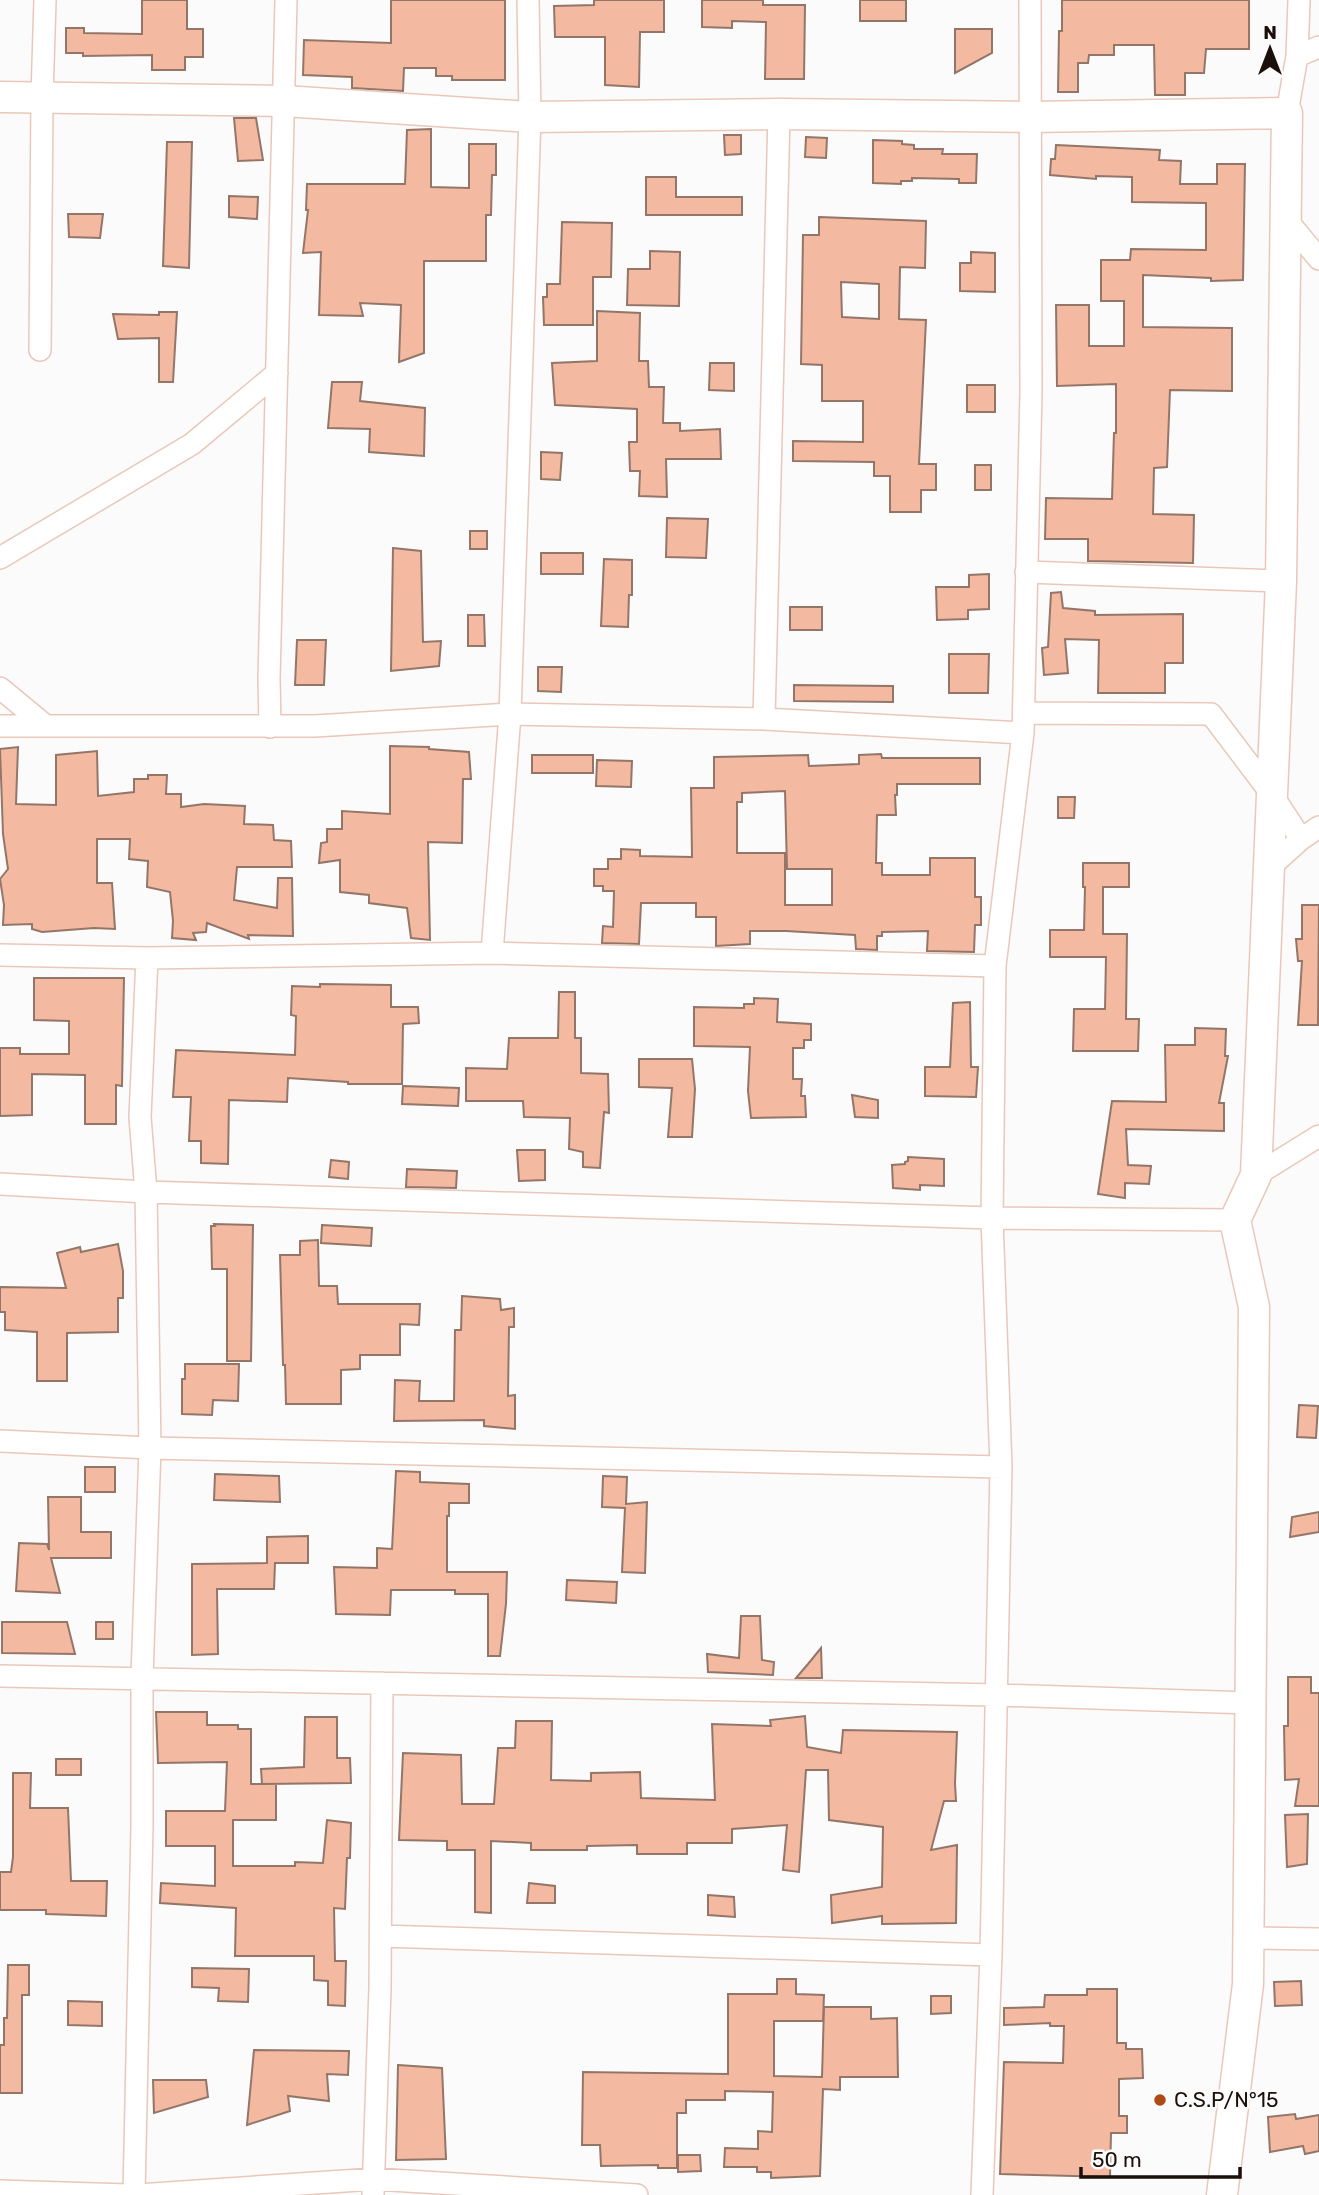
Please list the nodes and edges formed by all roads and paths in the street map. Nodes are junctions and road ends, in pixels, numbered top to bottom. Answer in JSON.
{"nodes":[{"id":1,"x":46,"y":0,"type":"edge"},
{"id":2,"x":286,"y":0,"type":"edge"},
{"id":3,"x":528,"y":0,"type":"edge"},
{"id":4,"x":1030,"y":0,"type":"edge"},
{"id":5,"x":1299,"y":0,"type":"edge"},
{"id":6,"x":1319,"y":47,"type":"edge"},
{"id":7,"x":1297,"y":56,"type":"junction"},
{"id":8,"x":0,"y":97,"type":"edge"},
{"id":9,"x":42,"y":97,"type":"junction"},
{"id":10,"x":284,"y":101,"type":"junction"},
{"id":11,"x":1287,"y":113,"type":"junction"},
{"id":12,"x":779,"y":114,"type":"junction"},
{"id":13,"x":530,"y":117,"type":"junction"},
{"id":14,"x":1029,"y":117,"type":"junction"},
{"id":15,"x":1285,"y":218,"type":"junction"},
{"id":16,"x":1319,"y":259,"type":"edge"},
{"id":17,"x":40,"y":350,"type":"dead end"},
{"id":18,"x":277,"y":373,"type":"junction"},
{"id":19,"x":0,"y":558,"type":"edge"},
{"id":20,"x":1026,"y":572,"type":"junction"},
{"id":21,"x":1281,"y":580,"type":"junction"},
{"id":22,"x":0,"y":688,"type":"edge"},
{"id":23,"x":510,"y":714,"type":"junction"},
{"id":24,"x":764,"y":719,"type":"junction"},
{"id":25,"x":1023,"y":723,"type":"junction"},
{"id":26,"x":0,"y":726,"type":"edge"},
{"id":27,"x":46,"y":726,"type":"junction"},
{"id":28,"x":270,"y":727,"type":"junction"},
{"id":29,"x":1273,"y":796,"type":"junction"},
{"id":30,"x":1310,"y":833,"type":"edge"},
{"id":31,"x":1270,"y":867,"type":"junction"},
{"id":32,"x":492,"y":953,"type":"junction"},
{"id":33,"x":0,"y":954,"type":"edge"},
{"id":34,"x":147,"y":958,"type":"junction"},
{"id":35,"x":995,"y":966,"type":"junction"},
{"id":36,"x":1319,"y":1136,"type":"edge"},
{"id":37,"x":1256,"y":1175,"type":"junction"},
{"id":38,"x":0,"y":1184,"type":"edge"},
{"id":39,"x":146,"y":1192,"type":"junction"},
{"id":40,"x":992,"y":1218,"type":"junction"},
{"id":41,"x":1236,"y":1220,"type":"junction"},
{"id":42,"x":0,"y":1441,"type":"edge"},
{"id":43,"x":149,"y":1448,"type":"junction"},
{"id":44,"x":1001,"y":1467,"type":"junction"},
{"id":45,"x":0,"y":1676,"type":"edge"},
{"id":46,"x":142,"y":1677,"type":"junction"},
{"id":47,"x":382,"y":1683,"type":"junction"},
{"id":48,"x":997,"y":1695,"type":"junction"},
{"id":49,"x":1250,"y":1703,"type":"junction"},
{"id":50,"x":381,"y":1936,"type":"junction"},
{"id":51,"x":1249,"y":1938,"type":"junction"},
{"id":52,"x":1319,"y":1939,"type":"edge"},
{"id":53,"x":991,"y":1955,"type":"junction"},
{"id":54,"x":373,"y":2187,"type":"edge"},
{"id":55,"x":0,"y":2191,"type":"edge"},
{"id":56,"x":614,"y":2194,"type":"edge"},
{"id":57,"x":127,"y":2195,"type":"edge"},
{"id":58,"x":136,"y":2195,"type":"edge"},
{"id":59,"x":637,"y":2195,"type":"edge"},
{"id":60,"x":982,"y":2195,"type":"edge"},
{"id":61,"x":1222,"y":2195,"type":"edge"}],
"edges":[{"from":1,"to":9,"type":"street"},
{"from":2,"to":10,"type":"street"},
{"from":3,"to":13,"type":"street"},
{"from":4,"to":14,"type":"street"},
{"from":5,"to":7,"type":"street"},
{"from":6,"to":7,"type":"street"},
{"from":7,"to":11,"type":"street"},
{"from":8,"to":9,"type":"street"},
{"from":9,"to":10,"type":"street"},
{"from":9,"to":17,"type":"street"},
{"from":10,"to":13,"type":"street"},
{"from":10,"to":18,"type":"street"},
{"from":11,"to":14,"type":"street"},
{"from":11,"to":15,"type":"street"},
{"from":12,"to":13,"type":"street"},
{"from":12,"to":14,"type":"street"},
{"from":12,"to":24,"type":"street"},
{"from":13,"to":23,"type":"street"},
{"from":14,"to":20,"type":"street"},
{"from":15,"to":16,"type":"street"},
{"from":15,"to":21,"type":"street"},
{"from":18,"to":19,"type":"street"},
{"from":18,"to":28,"type":"street"},
{"from":20,"to":21,"type":"street"},
{"from":20,"to":25,"type":"street"},
{"from":21,"to":29,"type":"street"},
{"from":22,"to":27,"type":"street"},
{"from":23,"to":24,"type":"street"},
{"from":23,"to":28,"type":"street"},
{"from":23,"to":32,"type":"street"},
{"from":24,"to":25,"type":"street"},
{"from":25,"to":29,"type":"street"},
{"from":25,"to":35,"type":"street"},
{"from":26,"to":27,"type":"street"},
{"from":27,"to":28,"type":"street"},
{"from":29,"to":30,"type":"street"},
{"from":29,"to":31,"type":"street"},
{"from":30,"to":31,"type":"street"},
{"from":31,"to":37,"type":"street"},
{"from":32,"to":34,"type":"street"},
{"from":32,"to":35,"type":"street"},
{"from":33,"to":34,"type":"street"},
{"from":34,"to":39,"type":"street"},
{"from":35,"to":40,"type":"street"},
{"from":36,"to":37,"type":"street"},
{"from":37,"to":41,"type":"street"},
{"from":38,"to":39,"type":"street"},
{"from":39,"to":40,"type":"street"},
{"from":39,"to":43,"type":"street"},
{"from":40,"to":41,"type":"street"},
{"from":40,"to":44,"type":"street"},
{"from":41,"to":49,"type":"street"},
{"from":42,"to":43,"type":"street"},
{"from":43,"to":44,"type":"street"},
{"from":43,"to":46,"type":"street"},
{"from":44,"to":48,"type":"street"},
{"from":45,"to":46,"type":"street"},
{"from":46,"to":47,"type":"street"},
{"from":46,"to":58,"type":"street"},
{"from":47,"to":48,"type":"street"},
{"from":47,"to":50,"type":"street"},
{"from":48,"to":49,"type":"street"},
{"from":48,"to":53,"type":"street"},
{"from":49,"to":51,"type":"street"},
{"from":50,"to":53,"type":"street"},
{"from":50,"to":54,"type":"street"},
{"from":51,"to":52,"type":"street"},
{"from":51,"to":61,"type":"street"},
{"from":53,"to":60,"type":"street"},
{"from":54,"to":56,"type":"street"},
{"from":54,"to":58,"type":"street"},
{"from":55,"to":57,"type":"street"},
{"from":56,"to":59,"type":"street"}]}
